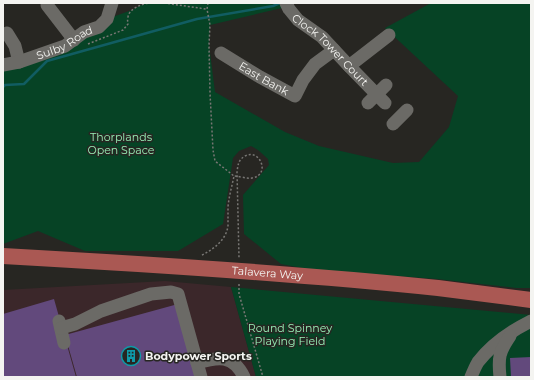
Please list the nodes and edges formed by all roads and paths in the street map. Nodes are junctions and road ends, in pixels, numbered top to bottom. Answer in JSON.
{"nodes":[{"id":1,"x":112,"y":3,"type":"edge"},
{"id":2,"x":164,"y":3,"type":"edge"},
{"id":3,"x":208,"y":3,"type":"edge"},
{"id":4,"x":286,"y":3,"type":"edge"},
{"id":5,"x":47,"y":5,"type":"dead end"},
{"id":6,"x":207,"y":9,"type":"junction"},
{"id":7,"x":7,"y":32,"type":"dead end"},
{"id":8,"x":388,"y":35,"type":"dead end"},
{"id":9,"x":74,"y":40,"type":"junction"},
{"id":10,"x":334,"y":50,"type":"junction"},
{"id":11,"x":221,"y":53,"type":"dead end"},
{"id":12,"x":19,"y":62,"type":"junction"},
{"id":13,"x":3,"y":65,"type":"edge"},
{"id":14,"x":349,"y":66,"type":"junction"},
{"id":15,"x":388,"y":105,"type":"dead end"},
{"id":16,"x":234,"y":176,"type":"junction"},
{"id":17,"x":3,"y":256,"type":"edge"},
{"id":18,"x":200,"y":256,"type":"dead end"},
{"id":19,"x":239,"y":263,"type":"dead end"},
{"id":20,"x":239,"y":278,"type":"dead end"},
{"id":21,"x":531,"y":300,"type":"edge"},
{"id":22,"x":531,"y":321,"type":"edge"},
{"id":23,"x":513,"y":331,"type":"junction"},
{"id":24,"x":64,"y":343,"type":"dead end"},
{"id":25,"x":197,"y":363,"type":"junction"},
{"id":26,"x":201,"y":377,"type":"edge"},
{"id":27,"x":244,"y":377,"type":"edge"},
{"id":28,"x":263,"y":377,"type":"edge"},
{"id":29,"x":471,"y":377,"type":"edge"},
{"id":30,"x":500,"y":377,"type":"edge"}],
"edges":[{"from":1,"to":9,"type":"street","name":"Sulby Road"},
{"from":2,"to":6,"type":"path"},
{"from":3,"to":6,"type":"path"},
{"from":4,"to":10,"type":"street","name":"Clock Tower Court"},
{"from":5,"to":9,"type":"street"},
{"from":6,"to":16,"type":"path"},
{"from":7,"to":12,"type":"street"},
{"from":8,"to":14,"type":"street"},
{"from":9,"to":12,"type":"street","name":"Sulby Road"},
{"from":10,"to":11,"type":"street","name":"East Bank"},
{"from":10,"to":14,"type":"street","name":"Clock Tower Court"},
{"from":12,"to":13,"type":"street","name":"Sulby Road"},
{"from":14,"to":15,"type":"street","name":"Clock Tower Court"},
{"from":16,"to":18,"type":"path"},
{"from":16,"to":19,"type":"path"},
{"from":17,"to":21,"type":"main road","name":"Talavera Way"},
{"from":20,"to":28,"type":"path"},
{"from":22,"to":23,"type":"street"},
{"from":23,"to":29,"type":"street"},
{"from":23,"to":30,"type":"street"},
{"from":24,"to":25,"type":"street"},
{"from":25,"to":26,"type":"street"},
{"from":25,"to":27,"type":"street"}]}
